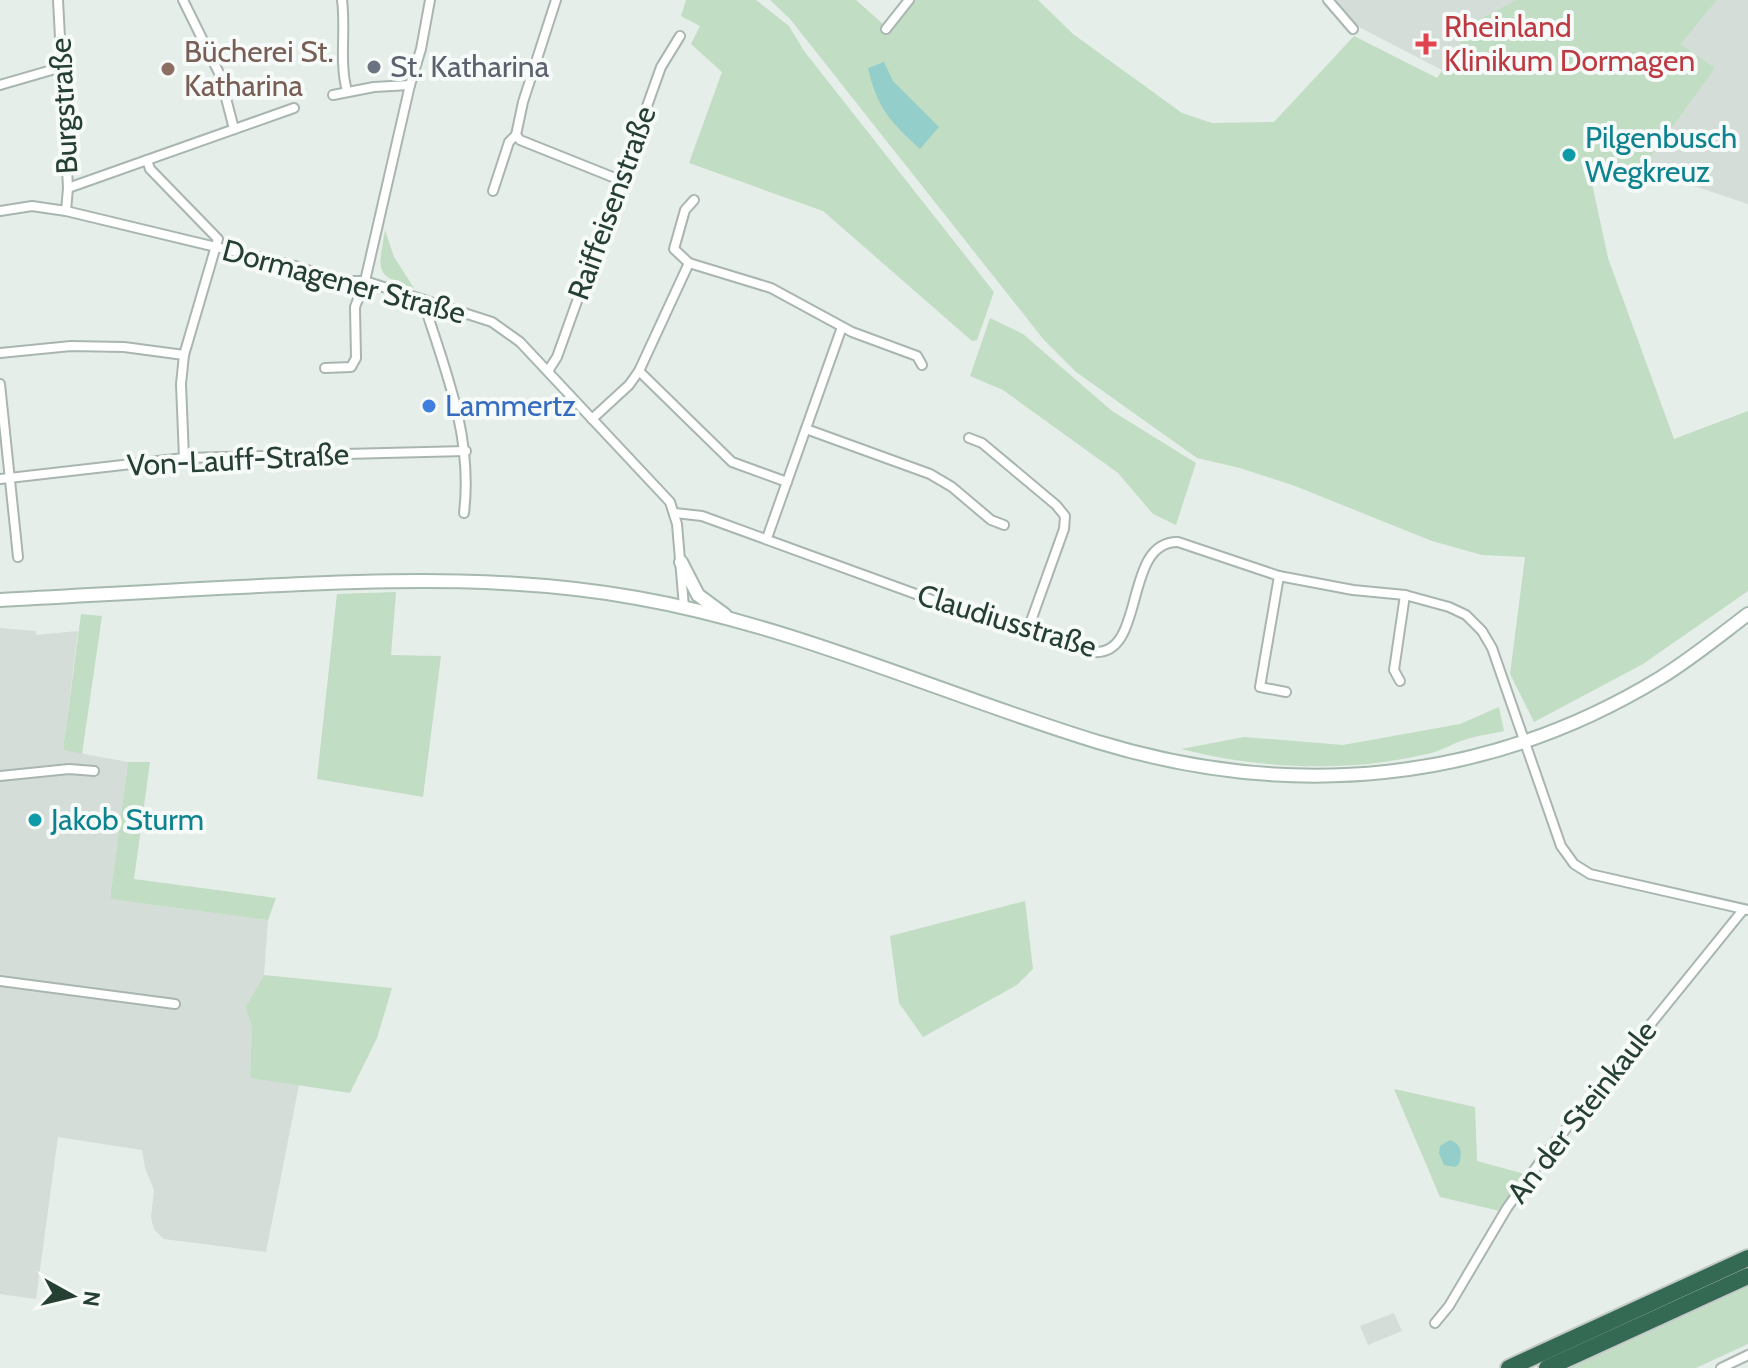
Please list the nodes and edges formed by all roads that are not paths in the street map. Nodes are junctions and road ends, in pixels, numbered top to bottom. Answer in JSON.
{"nodes":[{"id":1,"x":58,"y":0,"type":"edge"},
{"id":2,"x":183,"y":0,"type":"edge"},
{"id":3,"x":342,"y":0,"type":"edge"},
{"id":4,"x":430,"y":0,"type":"edge"},
{"id":5,"x":556,"y":0,"type":"edge"},
{"id":6,"x":909,"y":0,"type":"edge"},
{"id":7,"x":1328,"y":0,"type":"edge"},
{"id":8,"x":886,"y":29,"type":"dead end"},
{"id":9,"x":1353,"y":29,"type":"dead end"},
{"id":10,"x":680,"y":36,"type":"dead end"},
{"id":11,"x":62,"y":67,"type":"junction"},
{"id":12,"x":0,"y":85,"type":"edge"},
{"id":13,"x":410,"y":85,"type":"junction"},
{"id":14,"x":347,"y":91,"type":"junction"},
{"id":15,"x":333,"y":95,"type":"dead end"},
{"id":16,"x":294,"y":108,"type":"dead end"},
{"id":17,"x":234,"y":129,"type":"junction"},
{"id":18,"x":516,"y":135,"type":"junction"},
{"id":19,"x":147,"y":160,"type":"junction"},
{"id":20,"x":620,"y":180,"type":"junction"},
{"id":21,"x":68,"y":188,"type":"junction"},
{"id":22,"x":493,"y":191,"type":"dead end"},
{"id":23,"x":694,"y":200,"type":"dead end"},
{"id":24,"x":0,"y":211,"type":"edge"},
{"id":25,"x":66,"y":211,"type":"junction"},
{"id":26,"x":215,"y":247,"type":"junction"},
{"id":27,"x":689,"y":263,"type":"junction"},
{"id":28,"x":365,"y":281,"type":"junction"},
{"id":29,"x":423,"y":301,"type":"junction"},
{"id":30,"x":842,"y":327,"type":"junction"},
{"id":31,"x":0,"y":353,"type":"edge"},
{"id":32,"x":184,"y":355,"type":"junction"},
{"id":33,"x":922,"y":365,"type":"dead end"},
{"id":34,"x":325,"y":368,"type":"dead end"},
{"id":35,"x":548,"y":371,"type":"junction"},
{"id":36,"x":639,"y":371,"type":"junction"},
{"id":37,"x":0,"y":384,"type":"edge"},
{"id":38,"x":592,"y":419,"type":"junction"},
{"id":39,"x":806,"y":429,"type":"junction"},
{"id":40,"x":969,"y":438,"type":"dead end"},
{"id":41,"x":466,"y":451,"type":"junction"},
{"id":42,"x":184,"y":458,"type":"junction"},
{"id":43,"x":10,"y":478,"type":"junction"},
{"id":44,"x":0,"y":479,"type":"edge"},
{"id":45,"x":787,"y":482,"type":"junction"},
{"id":46,"x":464,"y":513,"type":"dead end"},
{"id":47,"x":675,"y":513,"type":"junction"},
{"id":48,"x":1004,"y":525,"type":"dead end"},
{"id":49,"x":767,"y":538,"type":"junction"},
{"id":50,"x":18,"y":557,"type":"dead end"},
{"id":51,"x":681,"y":562,"type":"junction"},
{"id":52,"x":1279,"y":576,"type":"junction"},
{"id":53,"x":1405,"y":595,"type":"junction"},
{"id":54,"x":0,"y":600,"type":"edge"},
{"id":55,"x":684,"y":607,"type":"junction"},
{"id":56,"x":1748,"y":614,"type":"edge"},
{"id":57,"x":731,"y":620,"type":"junction"},
{"id":58,"x":1027,"y":632,"type":"junction"},
{"id":59,"x":1400,"y":681,"type":"dead end"},
{"id":60,"x":1249,"y":686,"type":"dead end"},
{"id":61,"x":1260,"y":687,"type":"junction"},
{"id":62,"x":1286,"y":692,"type":"dead end"},
{"id":63,"x":1524,"y":742,"type":"junction"},
{"id":64,"x":94,"y":771,"type":"dead end"},
{"id":65,"x":0,"y":776,"type":"edge"},
{"id":66,"x":1745,"y":910,"type":"edge"},
{"id":67,"x":0,"y":981,"type":"edge"},
{"id":68,"x":175,"y":1004,"type":"dead end"},
{"id":69,"x":1748,"y":1258,"type":"edge"},
{"id":70,"x":1748,"y":1276,"type":"edge"},
{"id":71,"x":1435,"y":1323,"type":"dead end"},
{"id":72,"x":1748,"y":1355,"type":"edge"},
{"id":73,"x":1509,"y":1368,"type":"edge"},
{"id":74,"x":1547,"y":1368,"type":"edge"},
{"id":75,"x":1721,"y":1368,"type":"edge"}],
"edges":[{"from":1,"to":11,"type":"street","name":"Burgstraße"},
{"from":2,"to":17,"type":"street"},
{"from":3,"to":14,"type":"street"},
{"from":4,"to":13,"type":"street"},
{"from":5,"to":18,"type":"street"},
{"from":6,"to":8,"type":"street"},
{"from":7,"to":9,"type":"street"},
{"from":10,"to":20,"type":"street","name":"Raiffeisenstraße"},
{"from":11,"to":12,"type":"street"},
{"from":11,"to":21,"type":"street","name":"Burgstraße"},
{"from":13,"to":14,"type":"street"},
{"from":13,"to":28,"type":"street"},
{"from":14,"to":15,"type":"street"},
{"from":16,"to":17,"type":"street"},
{"from":17,"to":19,"type":"street"},
{"from":18,"to":20,"type":"street"},
{"from":18,"to":22,"type":"street"},
{"from":19,"to":21,"type":"street"},
{"from":19,"to":26,"type":"street"},
{"from":20,"to":35,"type":"street","name":"Raiffeisenstraße"},
{"from":21,"to":25,"type":"street","name":"Burgstraße"},
{"from":23,"to":27,"type":"street"},
{"from":24,"to":25,"type":"street","name":"Dormagener Straße"},
{"from":25,"to":26,"type":"street","name":"Dormagener Straße"},
{"from":26,"to":28,"type":"street","name":"Dormagener Straße"},
{"from":26,"to":32,"type":"street"},
{"from":27,"to":30,"type":"street"},
{"from":27,"to":36,"type":"street"},
{"from":28,"to":29,"type":"street","name":"Dormagener Straße"},
{"from":28,"to":34,"type":"street"},
{"from":29,"to":35,"type":"street","name":"Dormagener Straße"},
{"from":29,"to":41,"type":"street"},
{"from":30,"to":33,"type":"street"},
{"from":30,"to":39,"type":"street"},
{"from":31,"to":32,"type":"street"},
{"from":32,"to":42,"type":"street"},
{"from":35,"to":38,"type":"street","name":"Dormagener Straße"},
{"from":36,"to":38,"type":"street"},
{"from":36,"to":45,"type":"street"},
{"from":37,"to":43,"type":"street"},
{"from":38,"to":47,"type":"street","name":"Dormagener Straße"},
{"from":39,"to":45,"type":"street"},
{"from":39,"to":48,"type":"street"},
{"from":40,"to":58,"type":"street"},
{"from":41,"to":42,"type":"street","name":"Von-Lauff-Straße"},
{"from":41,"to":46,"type":"street"},
{"from":42,"to":43,"type":"street","name":"Von-Lauff-Straße"},
{"from":43,"to":44,"type":"street","name":"Von-Lauff-Straße"},
{"from":43,"to":50,"type":"street"},
{"from":45,"to":49,"type":"street"},
{"from":47,"to":49,"type":"street","name":"Claudiusstraße"},
{"from":47,"to":51,"type":"street"},
{"from":49,"to":58,"type":"street","name":"Claudiusstraße"},
{"from":51,"to":55,"type":"street"},
{"from":51,"to":57,"type":"main road"},
{"from":52,"to":53,"type":"street","name":"Claudiusstraße"},
{"from":52,"to":58,"type":"street","name":"Claudiusstraße"},
{"from":52,"to":61,"type":"street"},
{"from":53,"to":59,"type":"street"},
{"from":53,"to":63,"type":"street","name":"Claudiusstraße"},
{"from":54,"to":55,"type":"main road"},
{"from":55,"to":57,"type":"main road"},
{"from":56,"to":63,"type":"main road"},
{"from":57,"to":63,"type":"main road"},
{"from":60,"to":61,"type":"street"},
{"from":61,"to":62,"type":"street"},
{"from":63,"to":66,"type":"street","name":"Claudiusstraße"},
{"from":64,"to":65,"type":"street"},
{"from":66,"to":71,"type":"street","name":"An der Steinkaule"},
{"from":67,"to":68,"type":"street"},
{"from":69,"to":73,"type":"highway"},
{"from":70,"to":74,"type":"highway"},
{"from":72,"to":75,"type":"street"}]}
